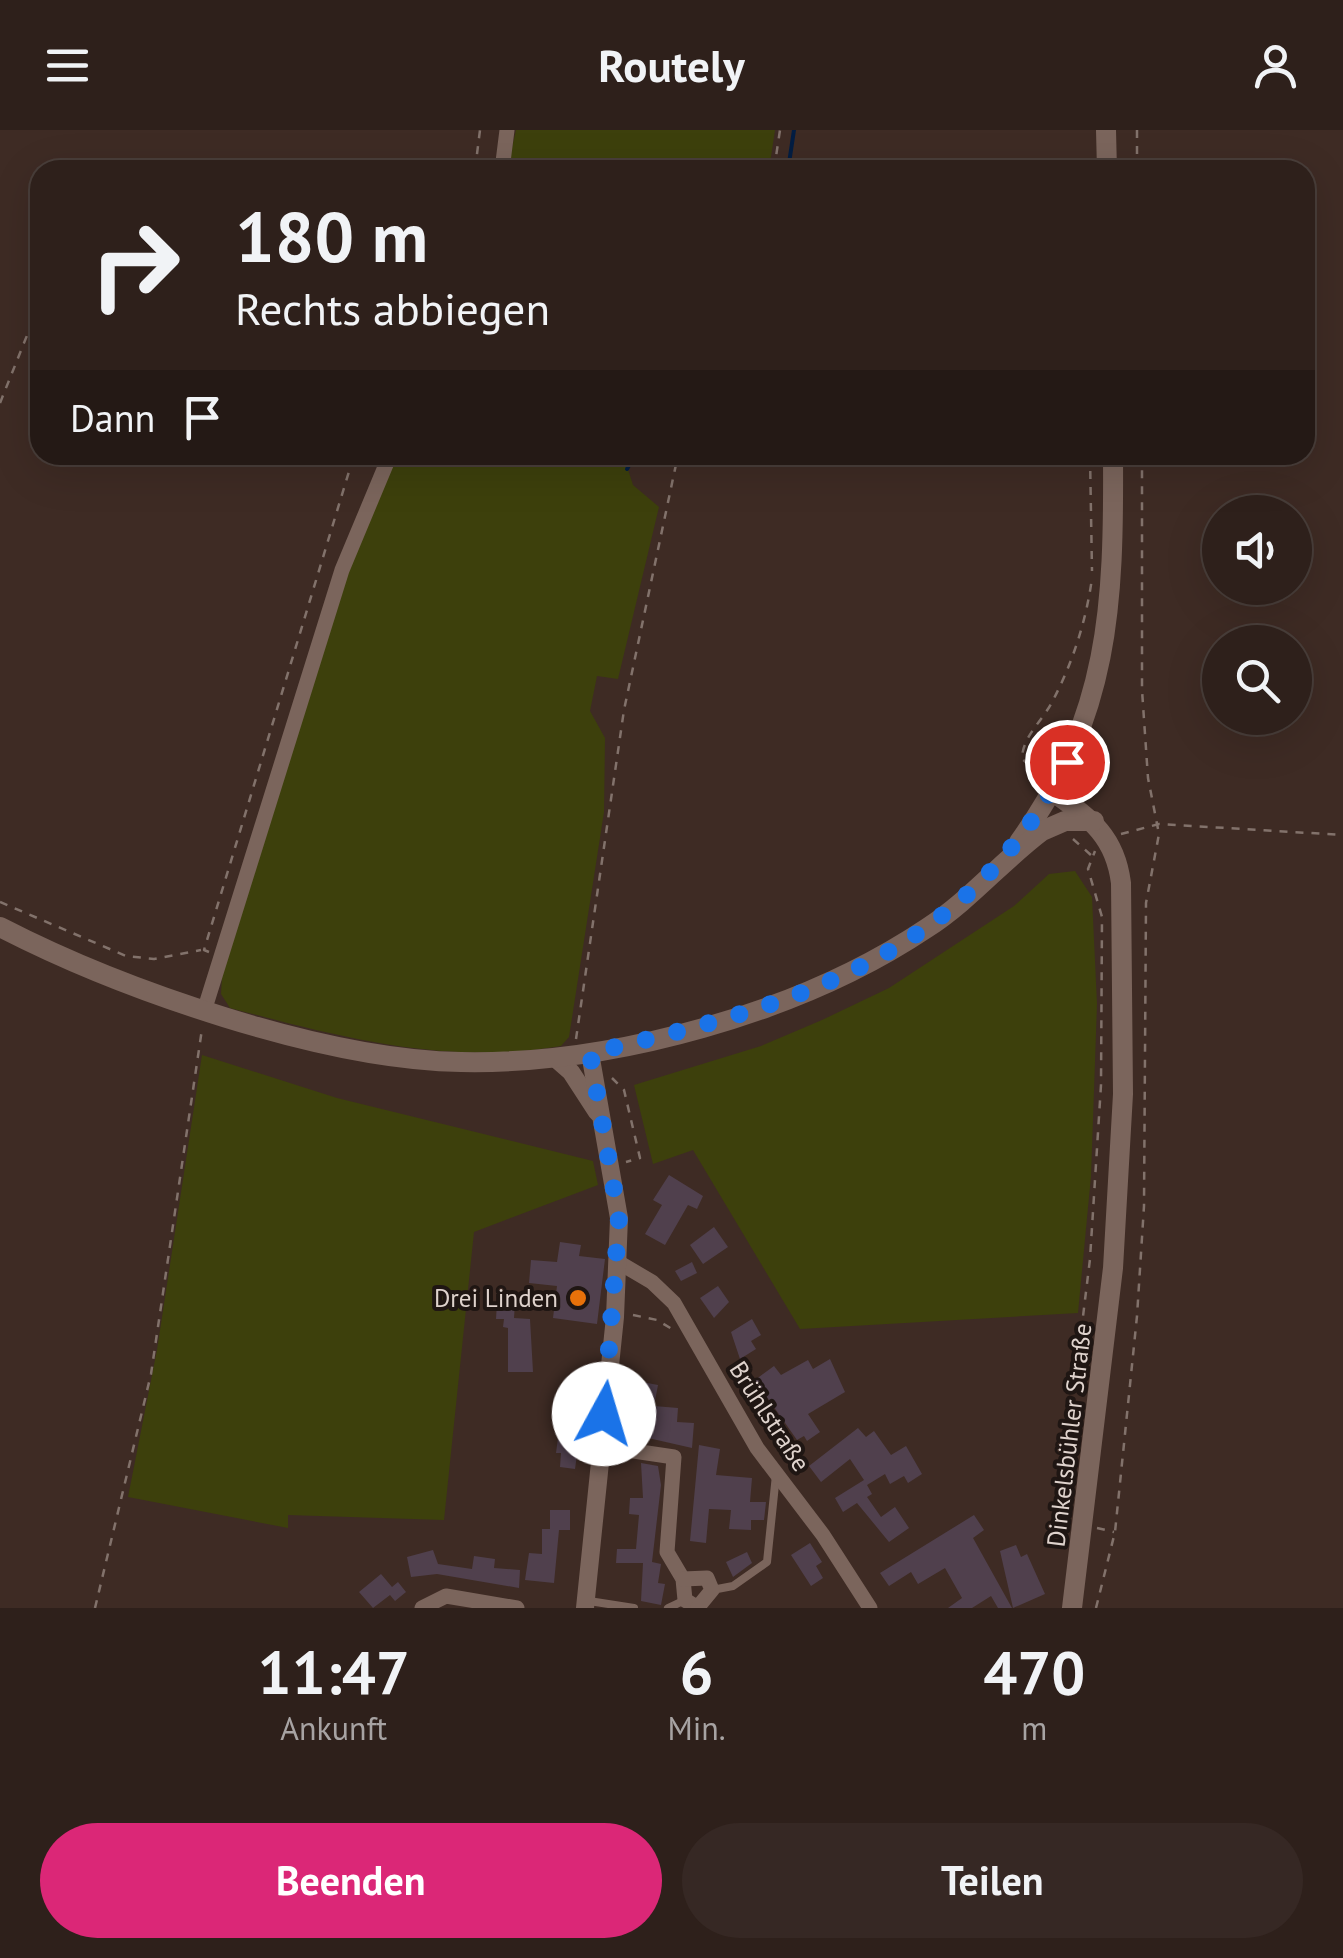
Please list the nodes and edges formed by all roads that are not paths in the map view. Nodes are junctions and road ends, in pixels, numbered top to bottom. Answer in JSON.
{"nodes":[{"id":1,"x":507,"y":130,"type":"edge"},
{"id":2,"x":1106,"y":130,"type":"edge"},
{"id":3,"x":503,"y":160,"type":"edge"},
{"id":4,"x":1107,"y":160,"type":"edge"},
{"id":5,"x":386,"y":465,"type":"edge"},
{"id":6,"x":1113,"y":465,"type":"edge"},
{"id":7,"x":1054,"y":788,"type":"junction"},
{"id":8,"x":1101,"y":829,"type":"junction"},
{"id":9,"x":1009,"y":856,"type":"junction"},
{"id":10,"x":0,"y":927,"type":"edge"},
{"id":11,"x":205,"y":1008,"type":"junction"},
{"id":12,"x":584,"y":1054,"type":"junction"},
{"id":13,"x":555,"y":1058,"type":"junction"},
{"id":14,"x":602,"y":1118,"type":"junction"},
{"id":15,"x":618,"y":1262,"type":"junction"},
{"id":16,"x":600,"y":1446,"type":"junction"},
{"id":17,"x":776,"y":1474,"type":"junction"},
{"id":18,"x":683,"y":1578,"type":"junction"},
{"id":19,"x":712,"y":1590,"type":"junction"},
{"id":20,"x":585,"y":1604,"type":"edge"},
{"id":21,"x":694,"y":1605,"type":"edge"},
{"id":22,"x":422,"y":1608,"type":"edge"},
{"id":23,"x":517,"y":1608,"type":"edge"},
{"id":24,"x":634,"y":1608,"type":"edge"},
{"id":25,"x":668,"y":1608,"type":"edge"},
{"id":26,"x":870,"y":1608,"type":"edge"},
{"id":27,"x":1072,"y":1608,"type":"edge"}],
"edges":[{"from":1,"to":3,"type":"street"},
{"from":2,"to":4,"type":"main road"},
{"from":5,"to":11,"type":"street"},
{"from":6,"to":7,"type":"main road"},
{"from":7,"to":8,"type":"main road"},
{"from":7,"to":9,"type":"main road"},
{"from":8,"to":9,"type":"main road"},
{"from":8,"to":27,"type":"main road","name":"Dinkelsbühler Straße"},
{"from":9,"to":12,"type":"main road"},
{"from":10,"to":11,"type":"main road"},
{"from":11,"to":13,"type":"main road"},
{"from":12,"to":13,"type":"main road"},
{"from":12,"to":14,"type":"street"},
{"from":13,"to":14,"type":"street"},
{"from":14,"to":15,"type":"street"},
{"from":15,"to":16,"type":"street"},
{"from":15,"to":17,"type":"street","name":"Brühlstraße"},
{"from":16,"to":18,"type":"street"},
{"from":16,"to":20,"type":"street"},
{"from":17,"to":19,"type":"lane"},
{"from":17,"to":26,"type":"street","name":"Brühlstraße"},
{"from":18,"to":19,"type":"street"},
{"from":18,"to":21,"type":"street"},
{"from":19,"to":21,"type":"street"},
{"from":20,"to":24,"type":"lane"},
{"from":21,"to":25,"type":"lane"},
{"from":22,"to":23,"type":"street"}]}
